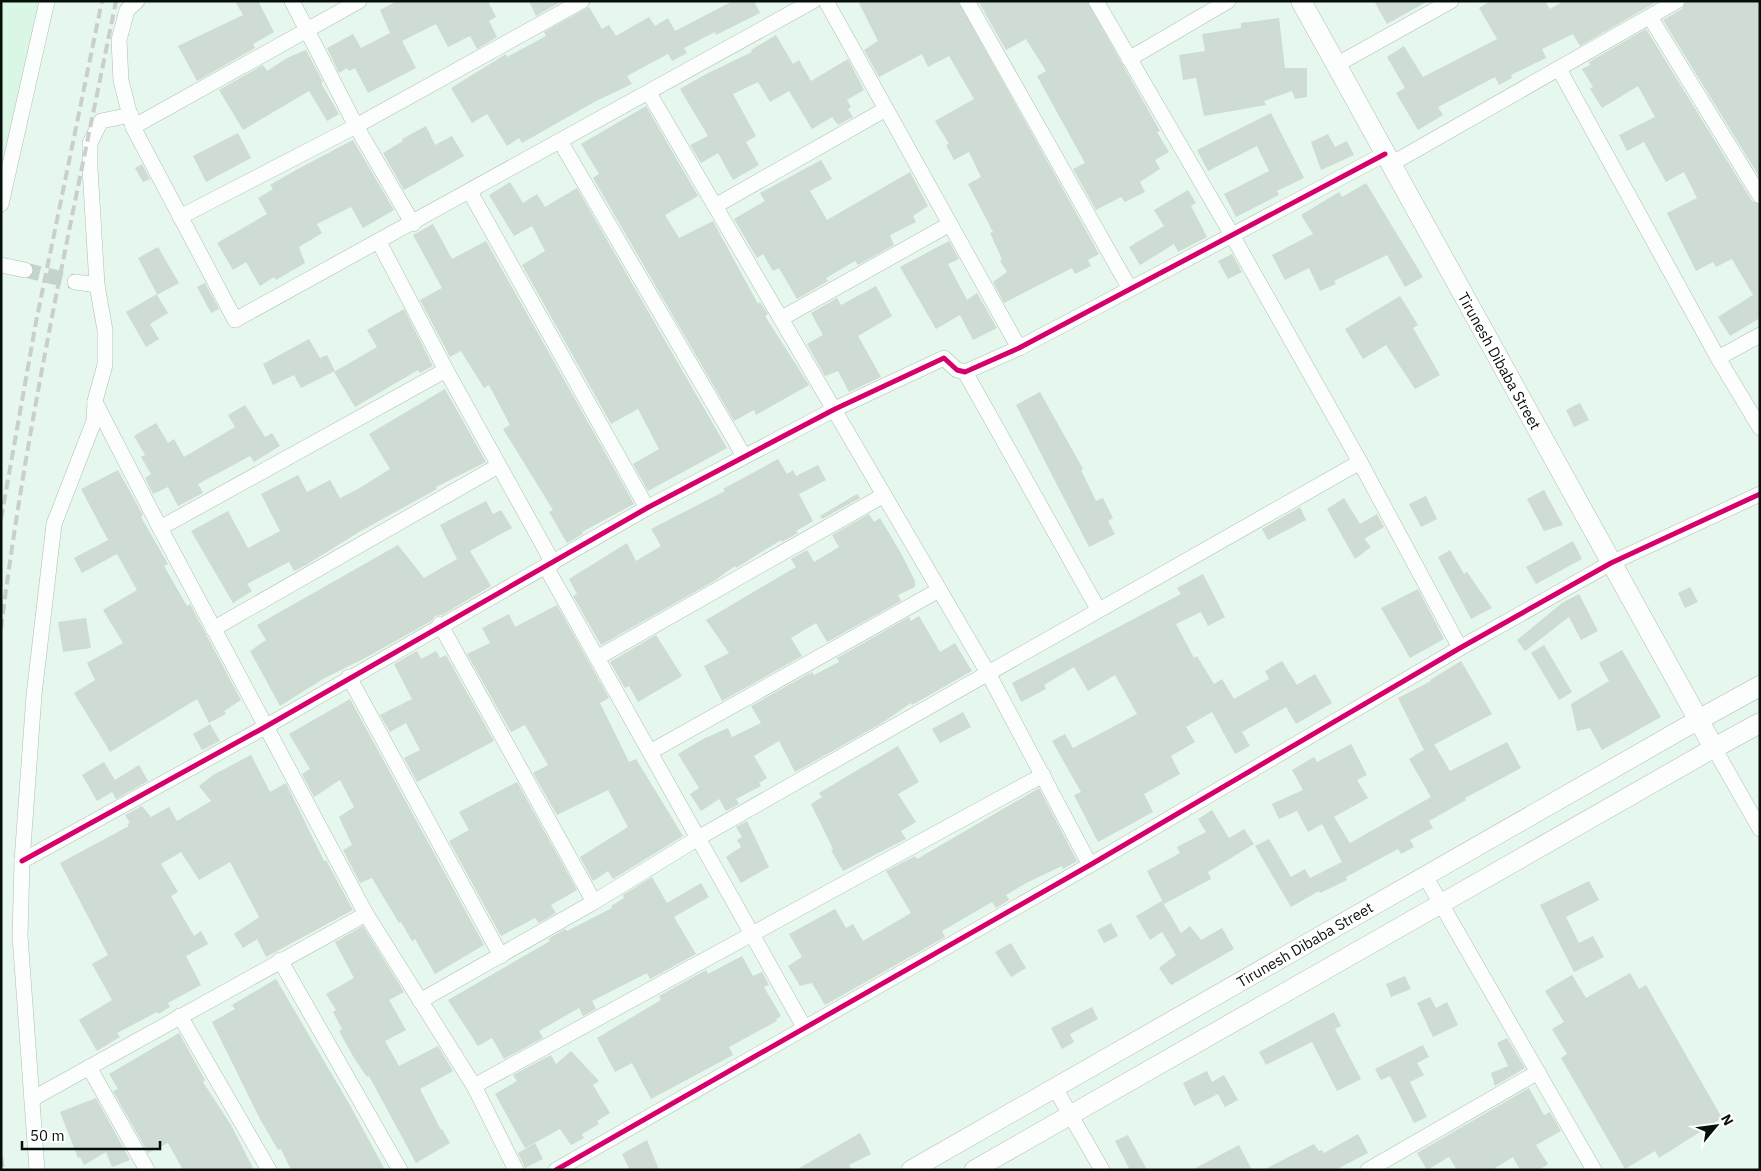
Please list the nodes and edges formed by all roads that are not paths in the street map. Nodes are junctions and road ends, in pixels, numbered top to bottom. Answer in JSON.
{"nodes":[{"id":1,"x":47,"y":1,"type":"edge"},
{"id":2,"x":137,"y":1,"type":"edge"},
{"id":3,"x":292,"y":1,"type":"edge"},
{"id":4,"x":359,"y":1,"type":"edge"},
{"id":5,"x":582,"y":1,"type":"edge"},
{"id":6,"x":813,"y":1,"type":"edge"},
{"id":7,"x":826,"y":1,"type":"edge"},
{"id":8,"x":967,"y":1,"type":"edge"},
{"id":9,"x":1096,"y":1,"type":"edge"},
{"id":10,"x":1228,"y":1,"type":"edge"},
{"id":11,"x":1301,"y":1,"type":"edge"},
{"id":12,"x":1451,"y":1,"type":"edge"},
{"id":13,"x":1677,"y":1,"type":"edge"},
{"id":14,"x":1650,"y":17,"type":"junction"},
{"id":15,"x":306,"y":29,"type":"junction"},
{"id":16,"x":1129,"y":59,"type":"junction"},
{"id":17,"x":1336,"y":66,"type":"junction"},
{"id":18,"x":1559,"y":69,"type":"junction"},
{"id":19,"x":649,"y":93,"type":"junction"},
{"id":20,"x":886,"y":109,"type":"junction"},
{"id":21,"x":132,"y":121,"type":"junction"},
{"id":22,"x":356,"y":126,"type":"junction"},
{"id":23,"x":560,"y":141,"type":"junction"},
{"id":24,"x":1388,"y":159,"type":"junction"},
{"id":25,"x":470,"y":192,"type":"junction"},
{"id":26,"x":1760,"y":196,"type":"edge"},
{"id":27,"x":1,"y":204,"type":"edge"},
{"id":28,"x":716,"y":206,"type":"junction"},
{"id":29,"x":180,"y":217,"type":"junction"},
{"id":30,"x":413,"y":224,"type":"junction"},
{"id":31,"x":950,"y":224,"type":"junction"},
{"id":32,"x":1232,"y":235,"type":"junction"},
{"id":33,"x":378,"y":242,"type":"junction"},
{"id":34,"x":1,"y":265,"type":"edge"},
{"id":35,"x":25,"y":270,"type":"tunnel mouth"},
{"id":36,"x":75,"y":282,"type":"tunnel mouth"},
{"id":37,"x":97,"y":285,"type":"junction"},
{"id":38,"x":1130,"y":289,"type":"junction"},
{"id":39,"x":782,"y":318,"type":"junction"},
{"id":40,"x":1760,"y":335,"type":"edge"},
{"id":41,"x":1019,"y":348,"type":"junction"},
{"id":42,"x":1718,"y":358,"type":"junction"},
{"id":43,"x":446,"y":370,"type":"junction"},
{"id":44,"x":966,"y":372,"type":"junction"},
{"id":45,"x":95,"y":401,"type":"junction"},
{"id":46,"x":834,"y":409,"type":"junction"},
{"id":47,"x":1760,"y":428,"type":"edge"},
{"id":48,"x":744,"y":456,"type":"junction"},
{"id":49,"x":1360,"y":462,"type":"junction"},
{"id":50,"x":498,"y":466,"type":"junction"},
{"id":51,"x":1760,"y":494,"type":"edge"},
{"id":52,"x":884,"y":495,"type":"junction"},
{"id":53,"x":647,"y":508,"type":"junction"},
{"id":54,"x":160,"y":528,"type":"junction"},
{"id":55,"x":1611,"y":562,"type":"junction"},
{"id":56,"x":550,"y":565,"type":"junction"},
{"id":57,"x":939,"y":590,"type":"junction"},
{"id":58,"x":1098,"y":609,"type":"junction"},
{"id":59,"x":440,"y":624,"type":"junction"},
{"id":60,"x":214,"y":628,"type":"junction"},
{"id":61,"x":1460,"y":648,"type":"junction"},
{"id":62,"x":597,"y":658,"type":"junction"},
{"id":63,"x":988,"y":673,"type":"junction"},
{"id":64,"x":349,"y":677,"type":"junction"},
{"id":65,"x":1760,"y":686,"type":"edge"},
{"id":66,"x":1698,"y":720,"type":"junction"},
{"id":67,"x":1760,"y":723,"type":"edge"},
{"id":68,"x":265,"y":727,"type":"junction"},
{"id":69,"x":1714,"y":748,"type":"junction"},
{"id":70,"x":650,"y":752,"type":"junction"},
{"id":71,"x":1043,"y":776,"type":"junction"},
{"id":72,"x":1760,"y":829,"type":"edge"},
{"id":73,"x":698,"y":838,"type":"junction"},
{"id":74,"x":22,"y":861,"type":"junction"},
{"id":75,"x":1090,"y":865,"type":"junction"},
{"id":76,"x":1425,"y":876,"type":"junction"},
{"id":77,"x":594,"y":902,"type":"junction"},
{"id":78,"x":1442,"y":902,"type":"junction"},
{"id":79,"x":366,"y":914,"type":"junction"},
{"id":80,"x":752,"y":934,"type":"junction"},
{"id":81,"x":501,"y":956,"type":"junction"},
{"id":82,"x":280,"y":960,"type":"junction"},
{"id":83,"x":420,"y":1001,"type":"junction"},
{"id":84,"x":180,"y":1016,"type":"junction"},
{"id":85,"x":804,"y":1027,"type":"junction"},
{"id":86,"x":89,"y":1067,"type":"junction"},
{"id":87,"x":1538,"y":1072,"type":"junction"},
{"id":88,"x":474,"y":1086,"type":"junction"},
{"id":89,"x":1055,"y":1088,"type":"junction"},
{"id":90,"x":32,"y":1099,"type":"junction"},
{"id":91,"x":1071,"y":1116,"type":"junction"},
{"id":92,"x":37,"y":1170,"type":"edge"},
{"id":93,"x":148,"y":1170,"type":"edge"},
{"id":94,"x":270,"y":1170,"type":"edge"},
{"id":95,"x":400,"y":1170,"type":"edge"},
{"id":96,"x":516,"y":1170,"type":"edge"},
{"id":97,"x":556,"y":1170,"type":"edge"},
{"id":98,"x":911,"y":1170,"type":"edge"},
{"id":99,"x":974,"y":1170,"type":"edge"},
{"id":100,"x":1102,"y":1170,"type":"edge"},
{"id":101,"x":1368,"y":1170,"type":"edge"},
{"id":102,"x":1594,"y":1170,"type":"edge"}],
"edges":[{"from":1,"to":27,"type":"street"},
{"from":2,"to":21,"type":"street"},
{"from":3,"to":15,"type":"street"},
{"from":4,"to":15,"type":"street"},
{"from":5,"to":22,"type":"street"},
{"from":6,"to":19,"type":"street"},
{"from":7,"to":20,"type":"street"},
{"from":8,"to":38,"type":"street"},
{"from":9,"to":16,"type":"street"},
{"from":10,"to":16,"type":"street"},
{"from":11,"to":17,"type":"main road","name":"Tirunesh Dibaba Street"},
{"from":12,"to":17,"type":"street"},
{"from":13,"to":14,"type":"street"},
{"from":14,"to":18,"type":"street"},
{"from":14,"to":26,"type":"street"},
{"from":15,"to":21,"type":"street"},
{"from":15,"to":22,"type":"street"},
{"from":16,"to":32,"type":"street"},
{"from":17,"to":24,"type":"main road","name":"Tirunesh Dibaba Street"},
{"from":18,"to":24,"type":"street"},
{"from":18,"to":42,"type":"street"},
{"from":19,"to":23,"type":"street"},
{"from":19,"to":28,"type":"street"},
{"from":20,"to":28,"type":"street"},
{"from":20,"to":31,"type":"street"},
{"from":21,"to":29,"type":"street"},
{"from":21,"to":37,"type":"street"},
{"from":22,"to":29,"type":"street"},
{"from":22,"to":30,"type":"street"},
{"from":23,"to":25,"type":"street"},
{"from":23,"to":48,"type":"street"},
{"from":24,"to":32,"type":"street"},
{"from":24,"to":55,"type":"main road","name":"Tirunesh Dibaba Street"},
{"from":25,"to":30,"type":"street"},
{"from":25,"to":53,"type":"street"},
{"from":28,"to":39,"type":"street"},
{"from":29,"to":33,"type":"street"},
{"from":30,"to":33,"type":"street"},
{"from":31,"to":39,"type":"street"},
{"from":31,"to":41,"type":"street"},
{"from":32,"to":38,"type":"street"},
{"from":32,"to":49,"type":"street"},
{"from":33,"to":43,"type":"street"},
{"from":34,"to":35,"type":"street"},
{"from":36,"to":37,"type":"street"},
{"from":37,"to":45,"type":"street"},
{"from":38,"to":41,"type":"street"},
{"from":39,"to":46,"type":"street"},
{"from":40,"to":42,"type":"street"},
{"from":41,"to":44,"type":"street"},
{"from":42,"to":47,"type":"street"},
{"from":43,"to":50,"type":"street"},
{"from":43,"to":54,"type":"street"},
{"from":44,"to":46,"type":"street"},
{"from":44,"to":58,"type":"street"},
{"from":45,"to":54,"type":"street"},
{"from":45,"to":74,"type":"street"},
{"from":46,"to":48,"type":"street"},
{"from":46,"to":52,"type":"street"},
{"from":48,"to":53,"type":"street"},
{"from":49,"to":58,"type":"street"},
{"from":49,"to":61,"type":"street"},
{"from":50,"to":56,"type":"street"},
{"from":50,"to":60,"type":"street"},
{"from":51,"to":55,"type":"street"},
{"from":52,"to":57,"type":"street"},
{"from":52,"to":62,"type":"street"},
{"from":53,"to":56,"type":"street"},
{"from":54,"to":60,"type":"street"},
{"from":55,"to":61,"type":"street"},
{"from":55,"to":66,"type":"main road","name":"Tirunesh Dibaba Street"},
{"from":56,"to":59,"type":"street"},
{"from":56,"to":62,"type":"street"},
{"from":57,"to":63,"type":"street"},
{"from":57,"to":70,"type":"street"},
{"from":58,"to":63,"type":"street"},
{"from":59,"to":64,"type":"street"},
{"from":59,"to":77,"type":"street"},
{"from":60,"to":68,"type":"street"},
{"from":61,"to":75,"type":"street"},
{"from":62,"to":70,"type":"street"},
{"from":63,"to":71,"type":"street"},
{"from":63,"to":73,"type":"street"},
{"from":64,"to":68,"type":"street"},
{"from":64,"to":81,"type":"street"},
{"from":65,"to":66,"type":"main road","name":"Tirunesh Dibaba Street"},
{"from":66,"to":69,"type":"main road","name":"Tirunesh Dibaba Street"},
{"from":66,"to":76,"type":"street","name":"Tirunesh Dibaba Street"},
{"from":67,"to":69,"type":"main road","name":"Tirunesh Dibaba Street"},
{"from":68,"to":74,"type":"street"},
{"from":68,"to":79,"type":"street"},
{"from":69,"to":72,"type":"street"},
{"from":69,"to":78,"type":"street","name":"Tirunesh Dibaba Street"},
{"from":70,"to":73,"type":"street"},
{"from":71,"to":75,"type":"street"},
{"from":71,"to":80,"type":"street"},
{"from":73,"to":77,"type":"street"},
{"from":73,"to":80,"type":"street"},
{"from":74,"to":90,"type":"street"},
{"from":75,"to":85,"type":"street"},
{"from":76,"to":78,"type":"street"},
{"from":76,"to":89,"type":"street","name":"Tirunesh Dibaba Street"},
{"from":77,"to":81,"type":"street"},
{"from":78,"to":87,"type":"street"},
{"from":78,"to":91,"type":"street","name":"Tirunesh Dibaba Street"},
{"from":79,"to":82,"type":"street"},
{"from":79,"to":83,"type":"street"},
{"from":80,"to":85,"type":"street"},
{"from":80,"to":88,"type":"street"},
{"from":81,"to":83,"type":"street"},
{"from":82,"to":84,"type":"street"},
{"from":82,"to":95,"type":"street"},
{"from":83,"to":88,"type":"street"},
{"from":84,"to":86,"type":"street"},
{"from":84,"to":94,"type":"street"},
{"from":85,"to":97,"type":"street"},
{"from":86,"to":90,"type":"street"},
{"from":86,"to":93,"type":"street"},
{"from":87,"to":101,"type":"street"},
{"from":87,"to":102,"type":"street"},
{"from":88,"to":96,"type":"street"},
{"from":89,"to":91,"type":"street"},
{"from":89,"to":98,"type":"street","name":"Tirunesh Dibaba Street"},
{"from":90,"to":92,"type":"street"},
{"from":91,"to":99,"type":"street","name":"Tirunesh Dibaba Street"},
{"from":91,"to":100,"type":"street"}]}
